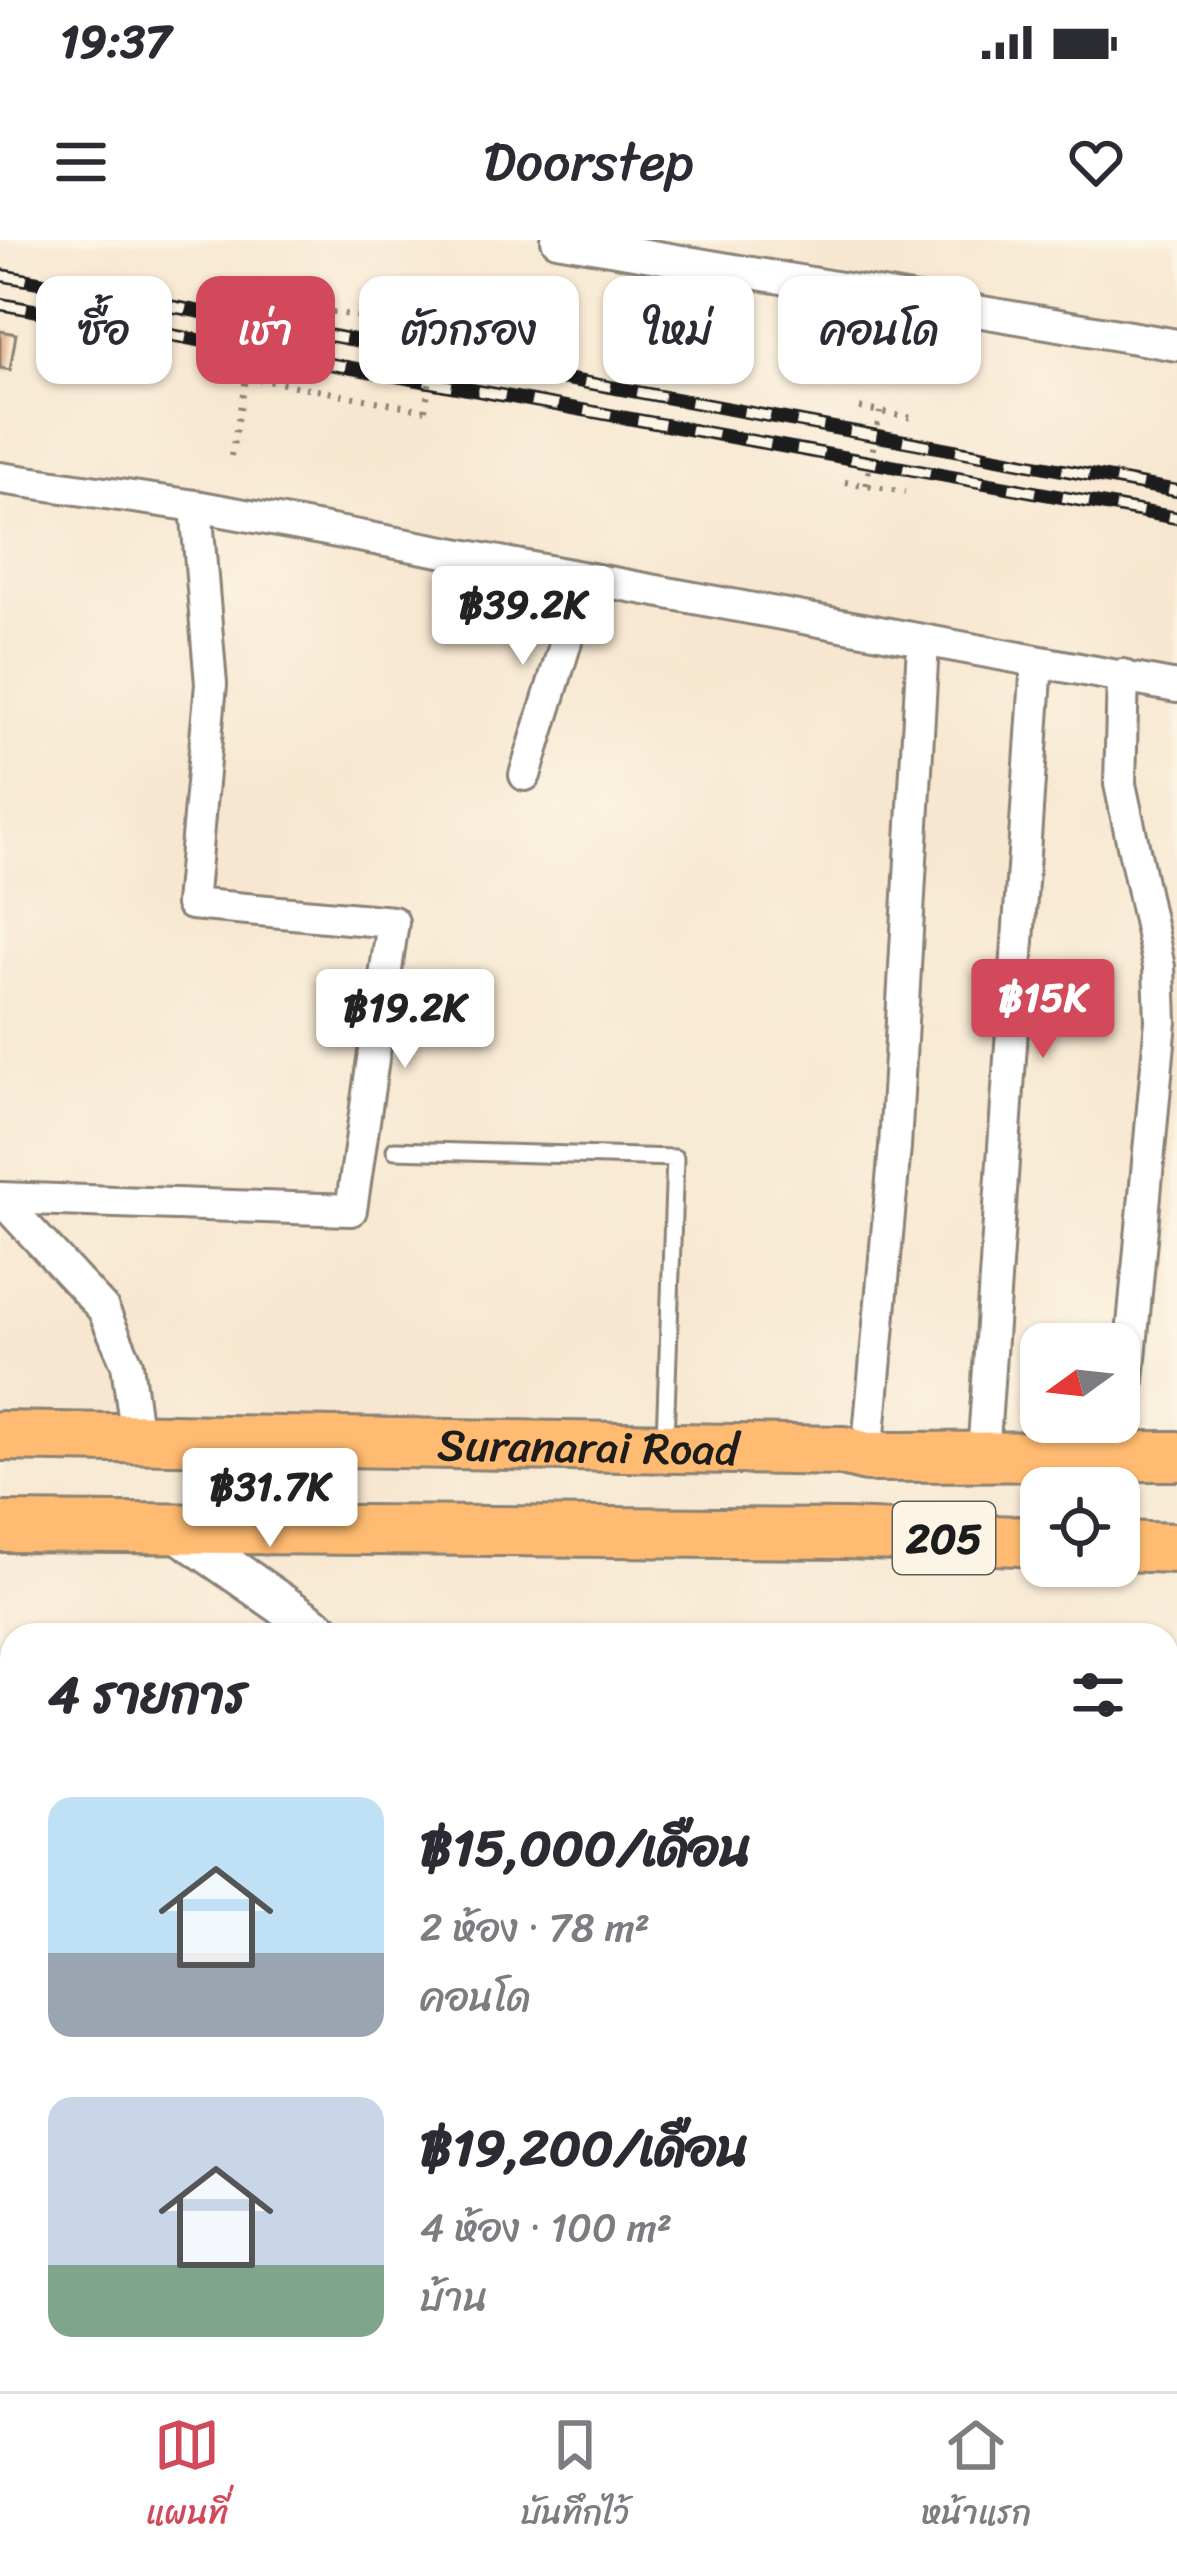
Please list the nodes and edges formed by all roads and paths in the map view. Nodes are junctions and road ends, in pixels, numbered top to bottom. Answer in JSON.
{"nodes":[{"id":1,"x":557,"y":240,"type":"edge"},
{"id":2,"x":335,"y":311,"type":"edge"},
{"id":3,"x":1177,"y":345,"type":"edge"},
{"id":4,"x":245,"y":384,"type":"edge"},
{"id":5,"x":281,"y":384,"type":"edge"},
{"id":6,"x":860,"y":408,"type":"dead end"},
{"id":7,"x":880,"y":412,"type":"junction"},
{"id":8,"x":918,"y":419,"type":"dead end"},
{"id":9,"x":231,"y":456,"type":"dead end"},
{"id":10,"x":0,"y":478,"type":"edge"},
{"id":11,"x":844,"y":482,"type":"dead end"},
{"id":12,"x":866,"y":485,"type":"junction"},
{"id":13,"x":905,"y":492,"type":"dead end"},
{"id":14,"x":196,"y":506,"type":"junction"},
{"id":15,"x":585,"y":580,"type":"junction"},
{"id":16,"x":923,"y":644,"type":"junction"},
{"id":17,"x":1037,"y":662,"type":"junction"},
{"id":18,"x":1123,"y":675,"type":"junction"},
{"id":19,"x":1177,"y":687,"type":"edge"},
{"id":20,"x":525,"y":775,"type":"dead end"},
{"id":21,"x":395,"y":1150,"type":"dead end"},
{"id":22,"x":0,"y":1198,"type":"edge"},
{"id":23,"x":0,"y":1436,"type":"edge"},
{"id":24,"x":137,"y":1439,"type":"junction"},
{"id":25,"x":664,"y":1448,"type":"junction"},
{"id":26,"x":855,"y":1454,"type":"junction"},
{"id":27,"x":983,"y":1456,"type":"junction"},
{"id":28,"x":1120,"y":1456,"type":"junction"},
{"id":29,"x":1177,"y":1456,"type":"edge"},
{"id":30,"x":0,"y":1527,"type":"edge"},
{"id":31,"x":171,"y":1527,"type":"junction"},
{"id":32,"x":846,"y":1534,"type":"junction"},
{"id":33,"x":1020,"y":1541,"type":"edge"},
{"id":34,"x":1140,"y":1547,"type":"edge"},
{"id":35,"x":1177,"y":1548,"type":"edge"},
{"id":36,"x":309,"y":1623,"type":"edge"}],
"edges":[{"from":1,"to":3,"type":"street"},
{"from":2,"to":5,"type":"path","bridge":true},
{"from":4,"to":9,"type":"path"},
{"from":6,"to":7,"type":"path"},
{"from":7,"to":8,"type":"path"},
{"from":7,"to":12,"type":"path"},
{"from":10,"to":14,"type":"street"},
{"from":11,"to":12,"type":"path"},
{"from":12,"to":13,"type":"path"},
{"from":14,"to":15,"type":"street"},
{"from":14,"to":22,"type":"street"},
{"from":15,"to":16,"type":"street"},
{"from":15,"to":20,"type":"street"},
{"from":16,"to":17,"type":"street"},
{"from":16,"to":26,"type":"street"},
{"from":17,"to":18,"type":"street"},
{"from":17,"to":27,"type":"street"},
{"from":18,"to":19,"type":"street"},
{"from":18,"to":28,"type":"street"},
{"from":21,"to":25,"type":"lane"},
{"from":22,"to":24,"type":"street"},
{"from":23,"to":24,"type":"main road","name":"Suranarai Road","number":"205"},
{"from":24,"to":25,"type":"main road","name":"Suranarai Road","number":"205"},
{"from":25,"to":26,"type":"main road","name":"Suranarai Road","number":"205"},
{"from":26,"to":27,"type":"main road","name":"Suranarai Road","number":"205"},
{"from":26,"to":32,"type":"main road"},
{"from":27,"to":28,"type":"main road","name":"Suranarai Road","number":"205"},
{"from":28,"to":29,"type":"main road","name":"Suranarai Road","number":"205"},
{"from":30,"to":31,"type":"main road","name":"Suranarai Road","number":"205"},
{"from":31,"to":32,"type":"main road","name":"Suranarai Road","number":"205"},
{"from":31,"to":36,"type":"street"},
{"from":32,"to":33,"type":"main road","name":"Suranarai Road","number":"205"},
{"from":34,"to":35,"type":"main road"}]}
